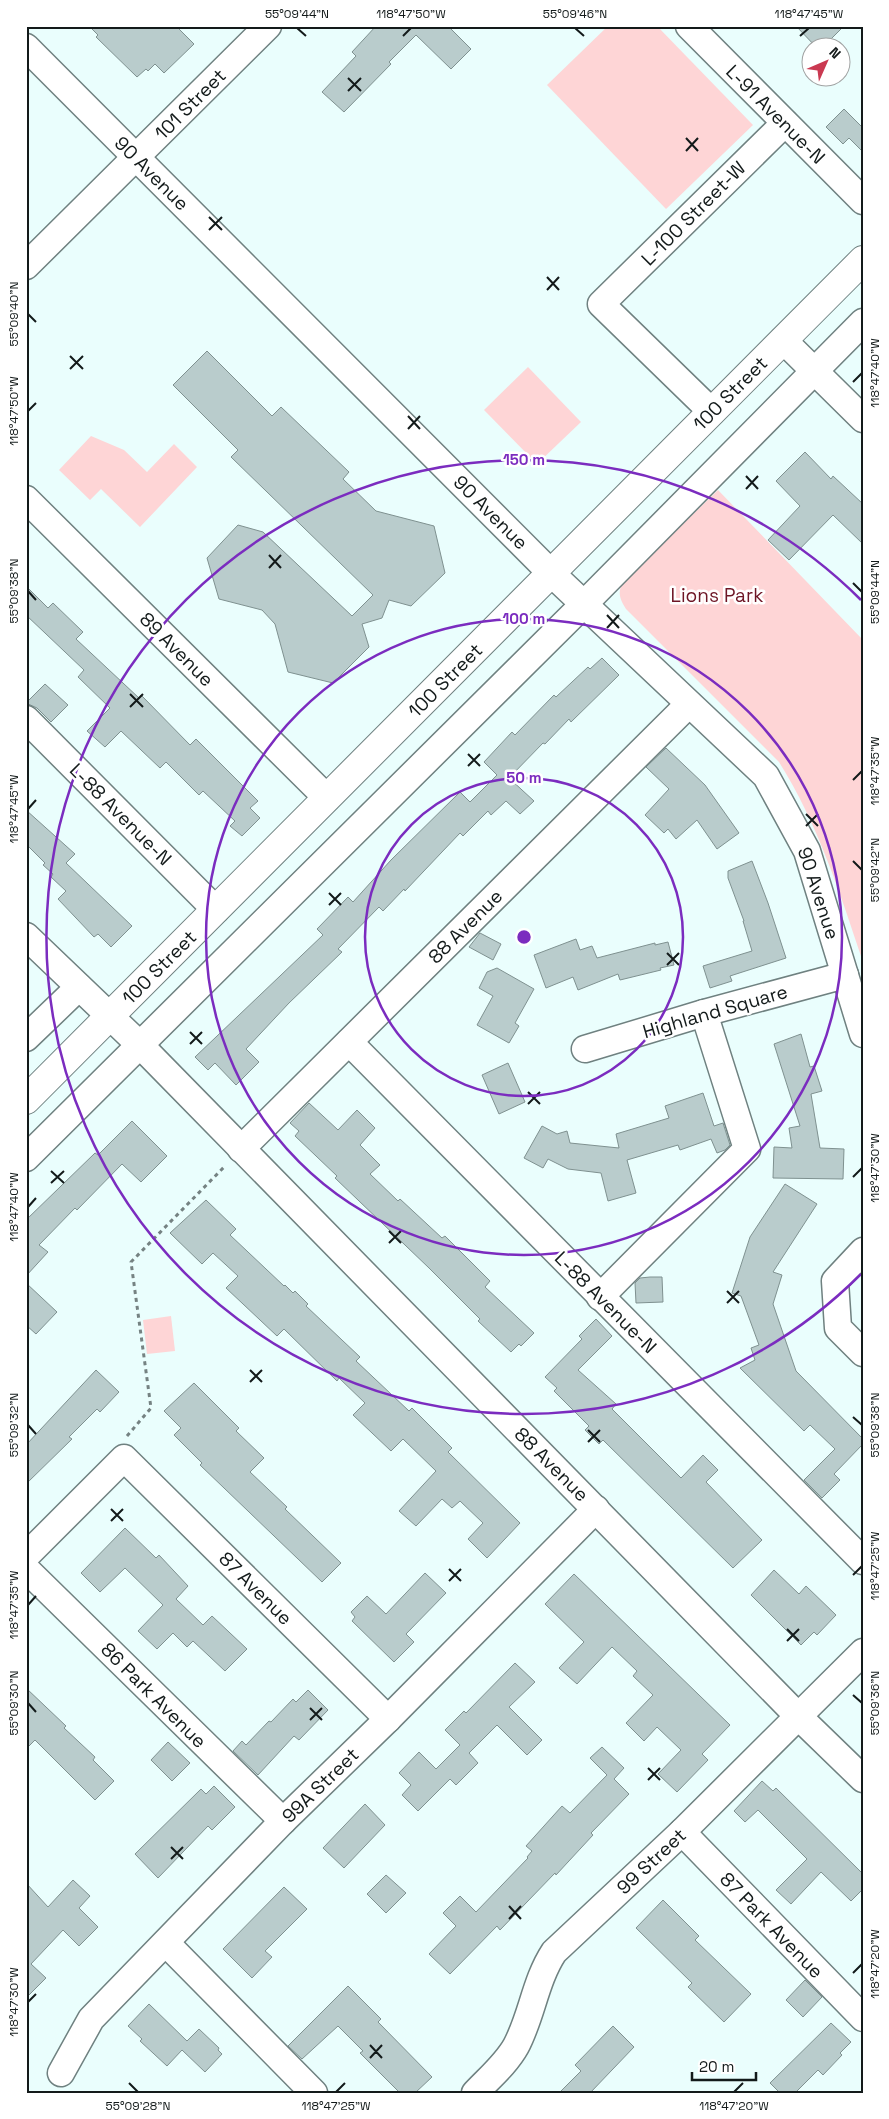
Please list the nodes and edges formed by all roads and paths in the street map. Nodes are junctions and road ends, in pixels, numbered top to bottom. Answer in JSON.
{"nodes":[{"id":1,"x":689,"y":26,"type":"edge"},
{"id":2,"x":251,"y":32,"type":"edge"},
{"id":3,"x":26,"y":47,"type":"edge"},
{"id":4,"x":785,"y":123,"type":"junction"},
{"id":5,"x":136,"y":156,"type":"junction"},
{"id":6,"x":863,"y":201,"type":"edge"},
{"id":7,"x":863,"y":260,"type":"edge"},
{"id":8,"x":26,"y":266,"type":"edge"},
{"id":9,"x":863,"y":322,"type":"edge"},
{"id":10,"x":783,"y":340,"type":"junction"},
{"id":11,"x":814,"y":371,"type":"junction"},
{"id":12,"x":712,"y":412,"type":"junction"},
{"id":13,"x":863,"y":419,"type":"edge"},
{"id":14,"x":26,"y":500,"type":"edge"},
{"id":15,"x":551,"y":573,"type":"junction"},
{"id":16,"x":584,"y":604,"type":"junction"},
{"id":17,"x":689,"y":704,"type":"junction"},
{"id":18,"x":26,"y":719,"type":"edge"},
{"id":19,"x":327,"y":798,"type":"junction"},
{"id":20,"x":216,"y":910,"type":"junction"},
{"id":21,"x":26,"y":936,"type":"edge"},
{"id":22,"x":845,"y":975,"type":"junction"},
{"id":23,"x":79,"y":988,"type":"junction"},
{"id":24,"x":704,"y":1013,"type":"junction"},
{"id":25,"x":110,"y":1016,"type":"junction"},
{"id":26,"x":863,"y":1034,"type":"edge"},
{"id":27,"x":26,"y":1038,"type":"edge"},
{"id":28,"x":349,"y":1042,"type":"junction"},
{"id":29,"x":139,"y":1044,"type":"junction"},
{"id":30,"x":585,"y":1049,"type":"dead end"},
{"id":31,"x":26,"y":1100,"type":"edge"},
{"id":32,"x":242,"y":1149,"type":"junction"},
{"id":33,"x":26,"y":1158,"type":"edge"},
{"id":34,"x":863,"y":1251,"type":"edge"},
{"id":35,"x":600,"y":1297,"type":"junction"},
{"id":36,"x":863,"y":1353,"type":"edge"},
{"id":37,"x":124,"y":1458,"type":"junction"},
{"id":38,"x":596,"y":1509,"type":"junction"},
{"id":39,"x":26,"y":1556,"type":"edge"},
{"id":40,"x":863,"y":1561,"type":"edge"},
{"id":41,"x":26,"y":1569,"type":"edge"},
{"id":42,"x":863,"y":1652,"type":"edge"},
{"id":43,"x":798,"y":1716,"type":"junction"},
{"id":44,"x":388,"y":1719,"type":"junction"},
{"id":45,"x":863,"y":1779,"type":"edge"},
{"id":46,"x":282,"y":1821,"type":"junction"},
{"id":47,"x":682,"y":1832,"type":"junction"},
{"id":48,"x":166,"y":1943,"type":"junction"},
{"id":49,"x":863,"y":2018,"type":"edge"},
{"id":50,"x":61,"y":2073,"type":"dead end"},
{"id":51,"x":314,"y":2093,"type":"edge"},
{"id":52,"x":475,"y":2093,"type":"edge"}],
"edges":[{"from":1,"to":4,"type":"street","name":"L-91 Avenue-N"},
{"from":2,"to":5,"type":"street","name":"101 Street"},
{"from":3,"to":5,"type":"street","name":"90 Avenue"},
{"from":4,"to":6,"type":"street","name":"L-91 Avenue-N"},
{"from":4,"to":12,"type":"street","name":"L-100 Street-W"},
{"from":5,"to":8,"type":"street","name":"101 Street"},
{"from":5,"to":15,"type":"street","name":"90 Avenue"},
{"from":7,"to":10,"type":"main road","name":"100 Street"},
{"from":9,"to":11,"type":"street"},
{"from":10,"to":11,"type":"street"},
{"from":10,"to":12,"type":"main road","name":"100 Street"},
{"from":11,"to":13,"type":"street"},
{"from":11,"to":16,"type":"street"},
{"from":12,"to":15,"type":"main road","name":"100 Street"},
{"from":14,"to":19,"type":"street","name":"89 Avenue"},
{"from":15,"to":16,"type":"street","name":"90 Avenue"},
{"from":15,"to":19,"type":"main road","name":"100 Street"},
{"from":16,"to":17,"type":"street","name":"90 Avenue"},
{"from":16,"to":29,"type":"street"},
{"from":17,"to":22,"type":"street","name":"90 Avenue"},
{"from":17,"to":28,"type":"street","name":"88 Avenue"},
{"from":18,"to":20,"type":"street","name":"L-88 Avenue-N"},
{"from":19,"to":20,"type":"main road","name":"100 Street"},
{"from":20,"to":25,"type":"main road","name":"100 Street"},
{"from":21,"to":23,"type":"street","name":"88 Avenue"},
{"from":22,"to":24,"type":"street","name":"Highland Square"},
{"from":22,"to":26,"type":"street","name":"90 Avenue"},
{"from":23,"to":25,"type":"street","name":"88 Avenue"},
{"from":23,"to":27,"type":"street"},
{"from":24,"to":30,"type":"street","name":"Highland Square"},
{"from":24,"to":35,"type":"street"},
{"from":25,"to":29,"type":"street","name":"88 Avenue"},
{"from":25,"to":31,"type":"main road","name":"100 Street"},
{"from":28,"to":32,"type":"street","name":"88 Avenue"},
{"from":28,"to":35,"type":"street","name":"L-88 Avenue-N"},
{"from":29,"to":32,"type":"street","name":"88 Avenue"},
{"from":29,"to":33,"type":"street"},
{"from":32,"to":37,"type":"path"},
{"from":32,"to":38,"type":"street","name":"88 Avenue"},
{"from":34,"to":36,"type":"street"},
{"from":35,"to":40,"type":"street","name":"L-88 Avenue-N"},
{"from":37,"to":39,"type":"street"},
{"from":37,"to":44,"type":"street","name":"87 Avenue"},
{"from":38,"to":43,"type":"street","name":"88 Avenue"},
{"from":38,"to":44,"type":"street","name":"99A Street"},
{"from":41,"to":46,"type":"street","name":"86 Park Avenue"},
{"from":42,"to":43,"type":"street","name":"99 Street"},
{"from":43,"to":45,"type":"street","name":"88 Avenue"},
{"from":43,"to":47,"type":"street","name":"99 Street"},
{"from":44,"to":46,"type":"street","name":"99A Street"},
{"from":46,"to":48,"type":"street","name":"99A Street"},
{"from":47,"to":49,"type":"street","name":"87 Park Avenue"},
{"from":47,"to":52,"type":"street","name":"99 Street"},
{"from":48,"to":50,"type":"street","name":"99A Street"},
{"from":48,"to":51,"type":"street"}]}
